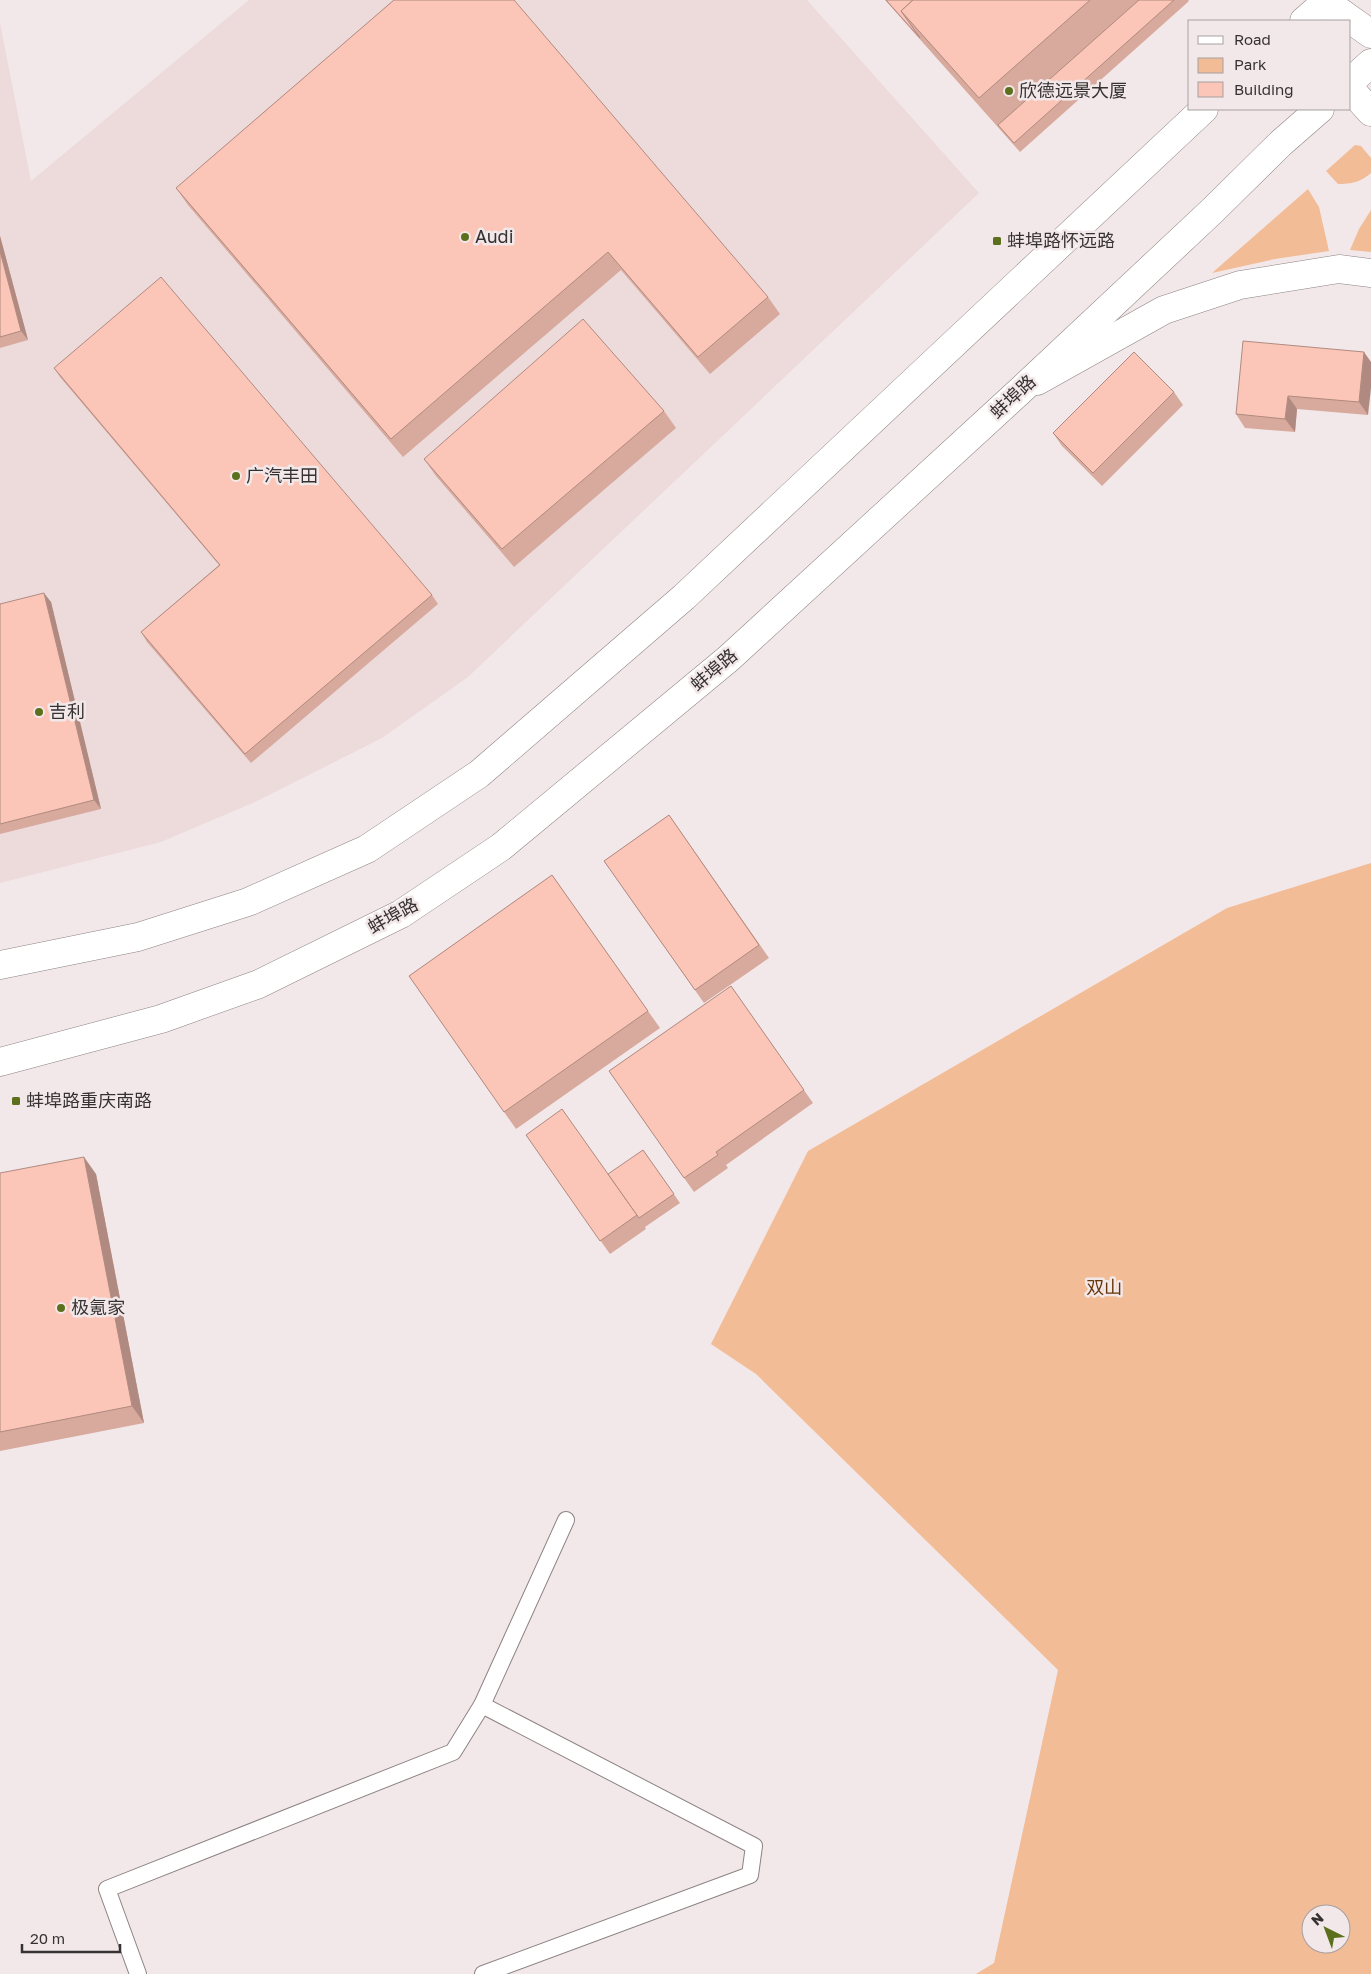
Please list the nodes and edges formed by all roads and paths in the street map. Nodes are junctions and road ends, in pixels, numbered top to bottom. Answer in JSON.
{"nodes":[{"id":1,"x":1329,"y":8,"type":"edge"},
{"id":2,"x":1306,"y":20,"type":"edge"},
{"id":3,"x":1348,"y":20,"type":"edge"},
{"id":4,"x":1351,"y":22,"type":"edge"},
{"id":5,"x":1371,"y":34,"type":"edge"},
{"id":6,"x":1371,"y":63,"type":"edge"},
{"id":7,"x":1351,"y":81,"type":"edge"},
{"id":8,"x":1351,"y":90,"type":"edge"},
{"id":9,"x":1203,"y":110,"type":"edge"},
{"id":10,"x":1319,"y":110,"type":"edge"},
{"id":11,"x":1371,"y":112,"type":"edge"},
{"id":12,"x":1371,"y":273,"type":"edge"},
{"id":13,"x":1021,"y":390,"type":"junction"},
{"id":14,"x":0,"y":965,"type":"edge"},
{"id":15,"x":0,"y":1062,"type":"edge"},
{"id":16,"x":566,"y":1520,"type":"dead end"},
{"id":17,"x":482,"y":1705,"type":"junction"},
{"id":18,"x":138,"y":1974,"type":"edge"},
{"id":19,"x":483,"y":1974,"type":"edge"}],
"edges":[{"from":1,"to":2,"type":"main road"},
{"from":1,"to":3,"type":"main road"},
{"from":4,"to":5,"type":"main road"},
{"from":6,"to":7,"type":"main road"},
{"from":8,"to":11,"type":"main road"},
{"from":9,"to":14,"type":"main road"},
{"from":10,"to":13,"type":"main road","name":"蚌埠路"},
{"from":12,"to":13,"type":"main road"},
{"from":13,"to":15,"type":"main road","name":"蚌埠路"},
{"from":16,"to":17,"type":"lane"},
{"from":17,"to":18,"type":"lane"},
{"from":17,"to":19,"type":"lane"}]}
